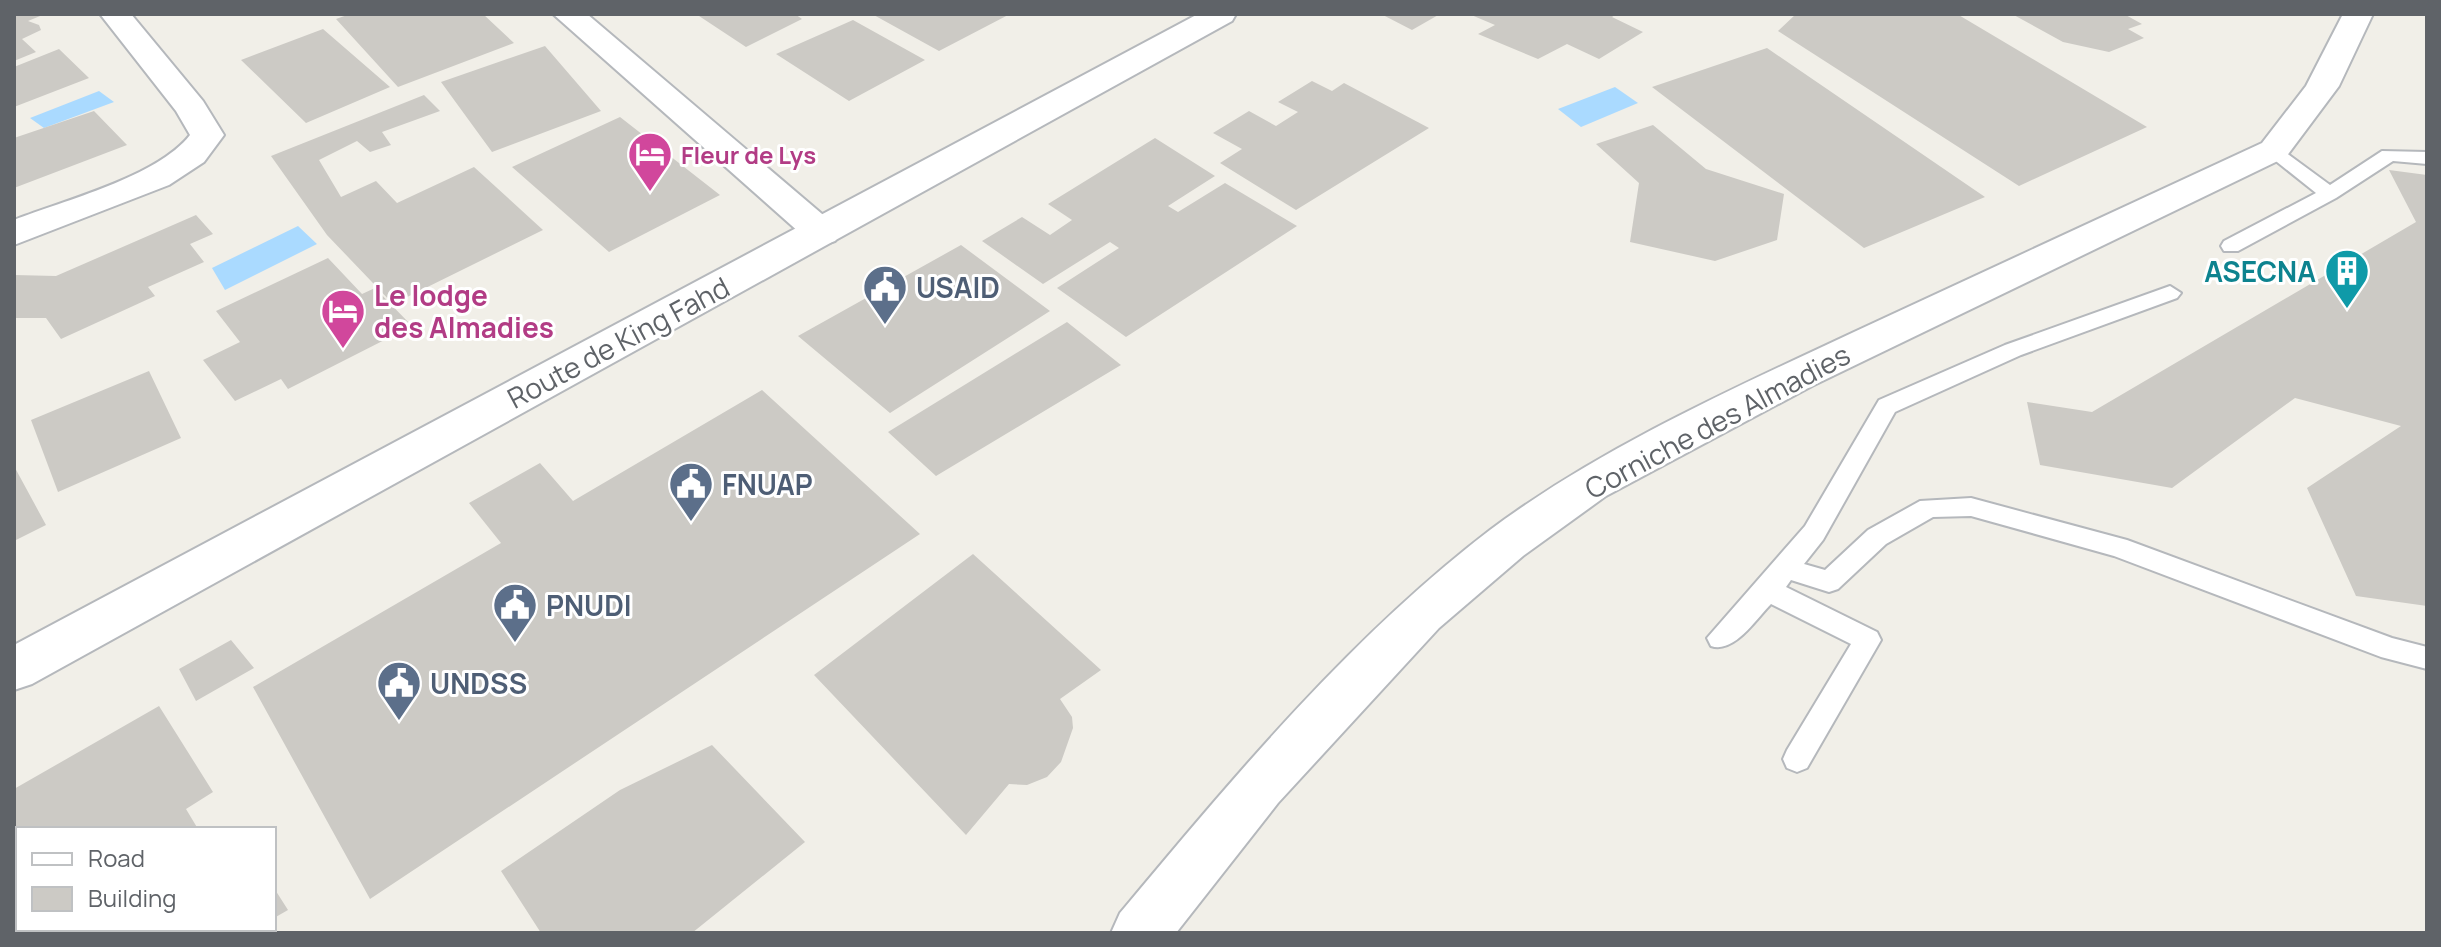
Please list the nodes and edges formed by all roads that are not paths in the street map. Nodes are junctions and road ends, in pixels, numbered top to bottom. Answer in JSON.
{"nodes":[{"id":1,"x":115,"y":14,"type":"edge"},
{"id":2,"x":568,"y":14,"type":"edge"},
{"id":3,"x":1221,"y":14,"type":"edge"},
{"id":4,"x":2358,"y":14,"type":"edge"},
{"id":5,"x":2274,"y":150,"type":"junction"},
{"id":6,"x":2427,"y":158,"type":"edge"},
{"id":7,"x":2329,"y":194,"type":"junction"},
{"id":8,"x":14,"y":233,"type":"edge"},
{"id":9,"x":822,"y":233,"type":"junction"},
{"id":10,"x":2231,"y":246,"type":"dead end"},
{"id":11,"x":2170,"y":293,"type":"dead end"},
{"id":12,"x":1776,"y":579,"type":"junction"},
{"id":13,"x":1720,"y":638,"type":"dead end"},
{"id":14,"x":2427,"y":658,"type":"edge"},
{"id":15,"x":14,"y":669,"type":"edge"},
{"id":16,"x":1797,"y":759,"type":"dead end"},
{"id":17,"x":1140,"y":933,"type":"edge"}],
"edges":[{"from":1,"to":8,"type":"street"},
{"from":2,"to":9,"type":"street"},
{"from":3,"to":9,"type":"street","name":"Route de King Fahd"},
{"from":4,"to":5,"type":"street","name":"Corniche des Almadies"},
{"from":5,"to":7,"type":"lane"},
{"from":5,"to":17,"type":"street","name":"Corniche des Almadies"},
{"from":6,"to":7,"type":"lane"},
{"from":7,"to":10,"type":"lane"},
{"from":9,"to":15,"type":"street","name":"Route de King Fahd"},
{"from":11,"to":12,"type":"lane"},
{"from":12,"to":13,"type":"lane"},
{"from":12,"to":14,"type":"lane"},
{"from":12,"to":16,"type":"lane"}]}
